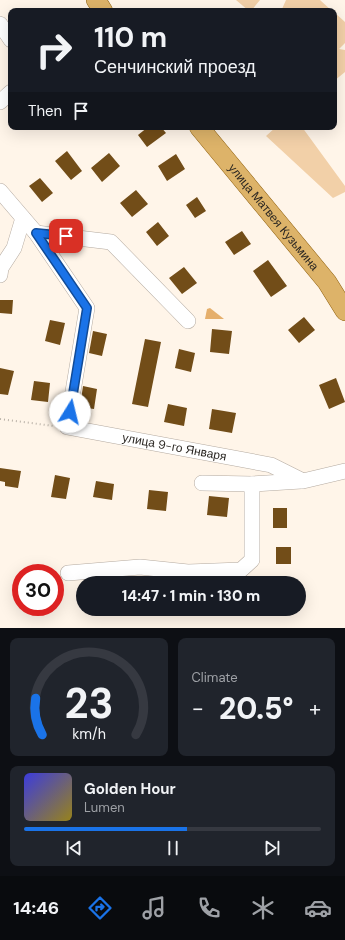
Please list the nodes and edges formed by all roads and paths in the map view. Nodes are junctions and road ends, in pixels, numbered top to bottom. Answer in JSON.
{"nodes":[{"id":1,"x":0,"y":24,"type":"edge"},
{"id":2,"x":8,"y":36,"type":"edge"},
{"id":3,"x":8,"y":95,"type":"edge"},
{"id":4,"x":0,"y":102,"type":"edge"},
{"id":5,"x":201,"y":130,"type":"edge"},
{"id":6,"x":0,"y":191,"type":"edge"},
{"id":7,"x":23,"y":218,"type":"junction"},
{"id":8,"x":36,"y":233,"type":"junction"},
{"id":9,"x":0,"y":276,"type":"edge"},
{"id":10,"x":345,"y":311,"type":"edge"},
{"id":11,"x":188,"y":321,"type":"dead end"},
{"id":12,"x":0,"y":419,"type":"edge"},
{"id":13,"x":67,"y":427,"type":"junction"},
{"id":14,"x":345,"y":471,"type":"edge"},
{"id":15,"x":303,"y":481,"type":"junction"},
{"id":16,"x":202,"y":483,"type":"dead end"},
{"id":17,"x":252,"y":484,"type":"junction"},
{"id":18,"x":68,"y":573,"type":"dead end"}],
"edges":[{"from":1,"to":2,"type":"street"},
{"from":3,"to":4,"type":"street"},
{"from":5,"to":10,"type":"main road","name":"улица Матвея Кузьмина"},
{"from":6,"to":7,"type":"street"},
{"from":7,"to":8,"type":"street"},
{"from":7,"to":9,"type":"street"},
{"from":8,"to":11,"type":"street"},
{"from":8,"to":13,"type":"street"},
{"from":12,"to":13,"type":"path"},
{"from":13,"to":15,"type":"street","name":"улица 9-го Января"},
{"from":14,"to":15,"type":"street"},
{"from":15,"to":17,"type":"street"},
{"from":16,"to":17,"type":"street"},
{"from":17,"to":18,"type":"street"}]}
